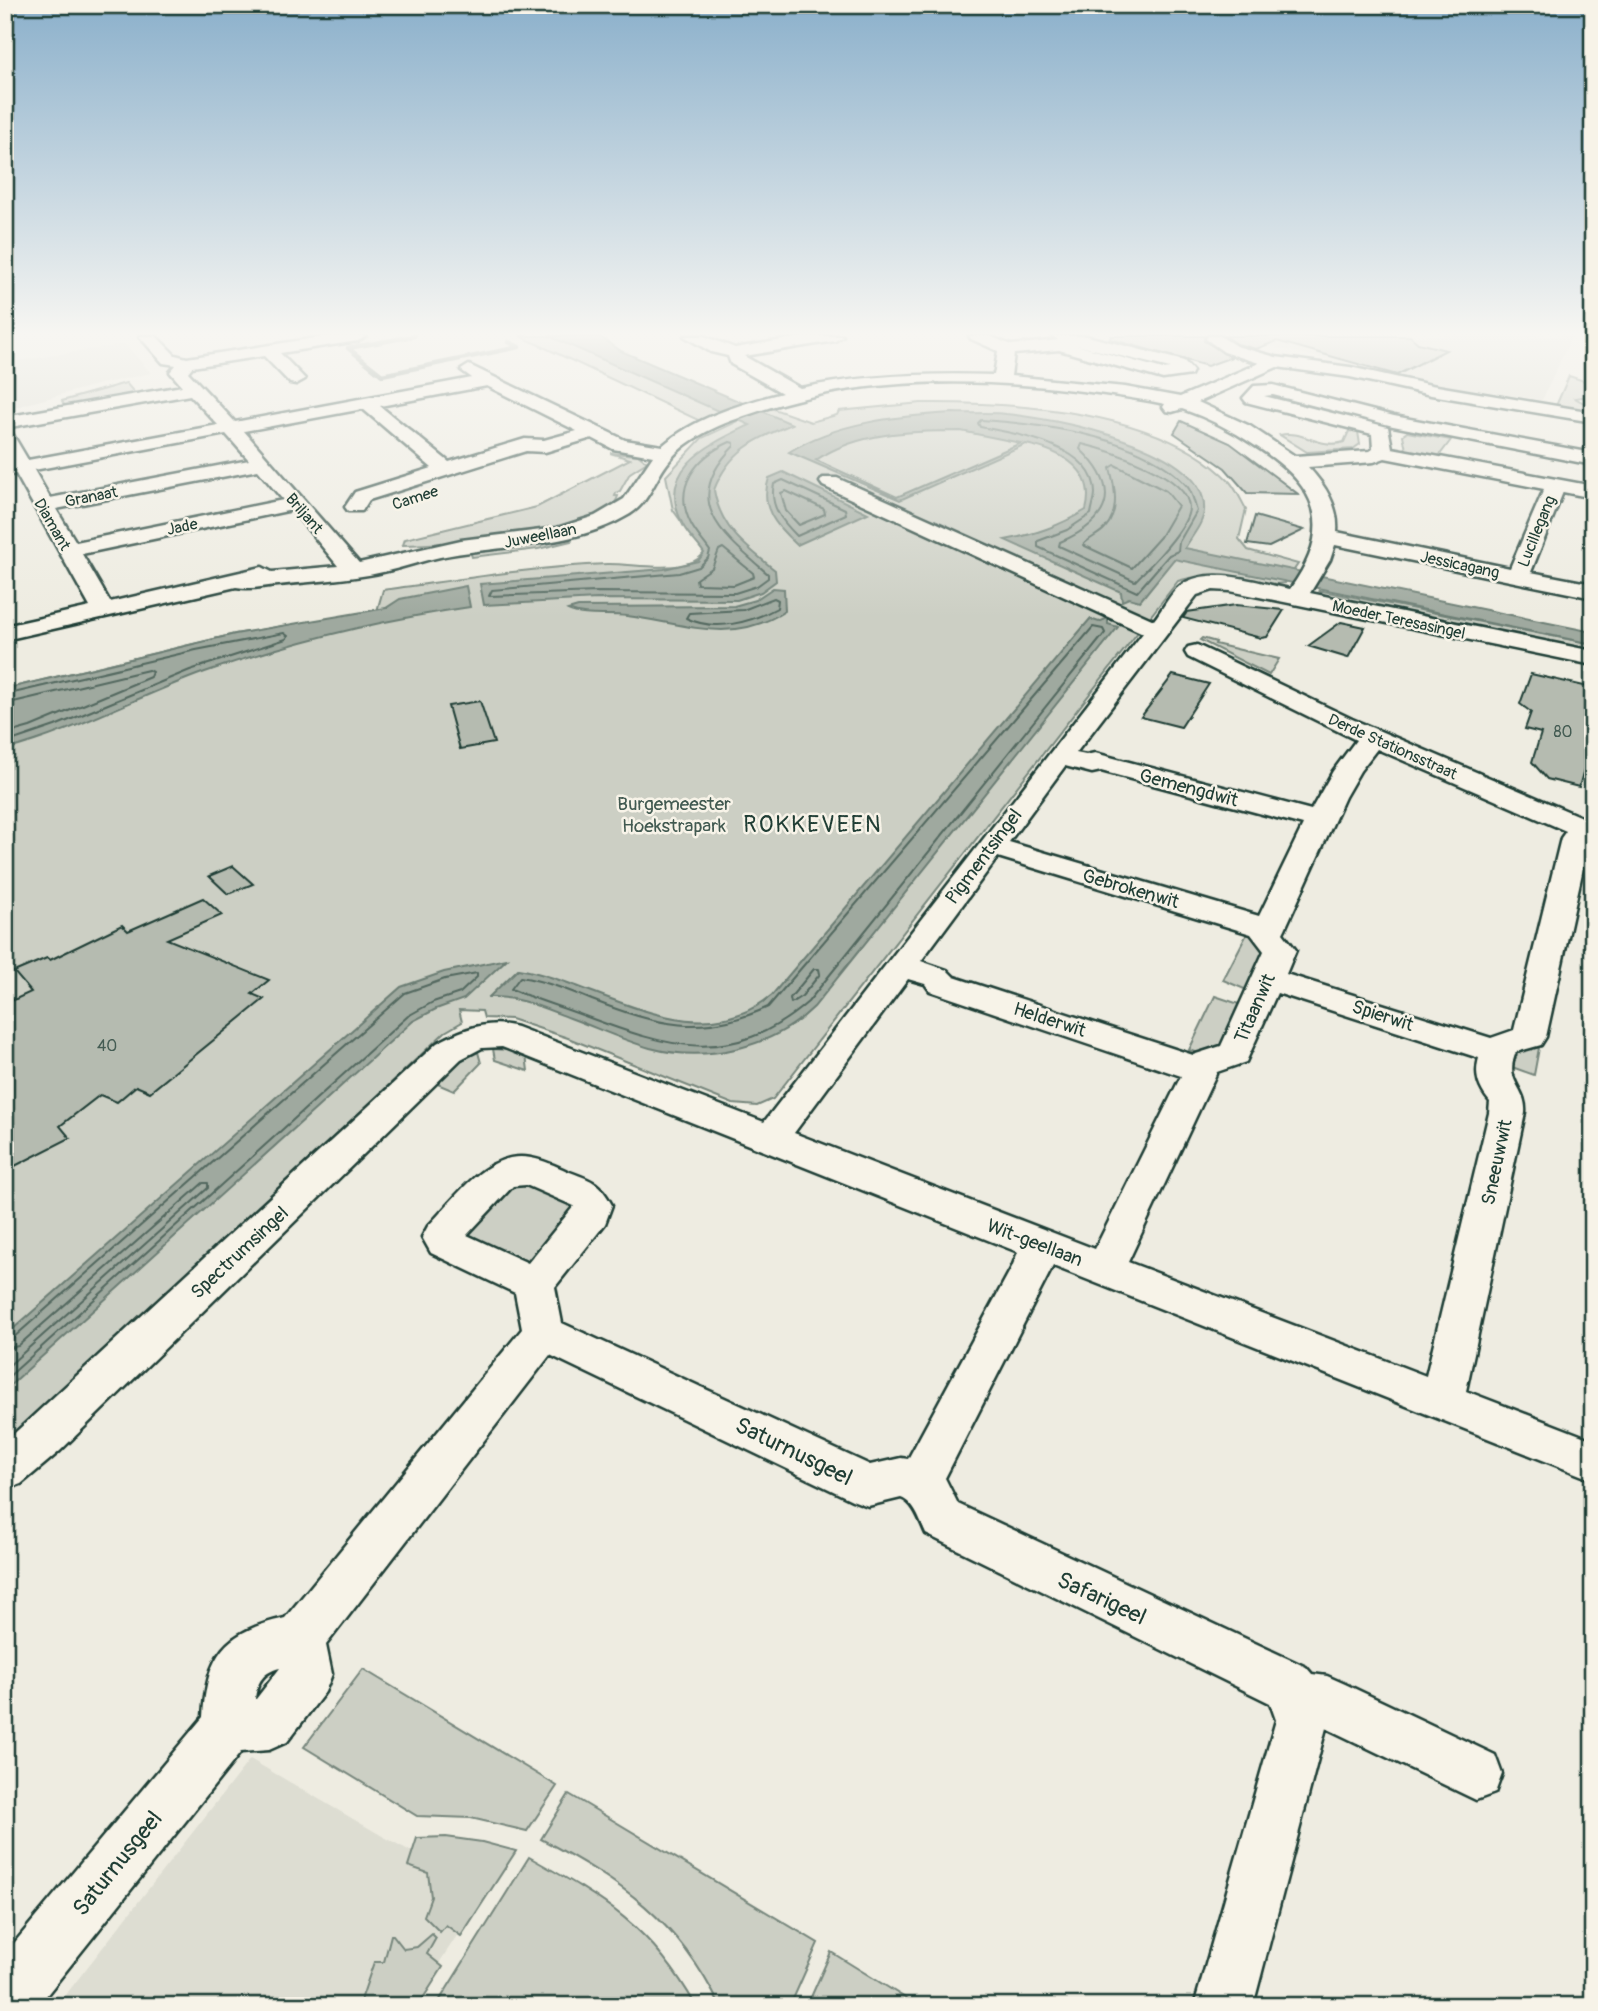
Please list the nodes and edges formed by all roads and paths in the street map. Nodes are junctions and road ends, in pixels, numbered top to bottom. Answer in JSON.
{"nodes":[{"id":1,"x":221,"y":430,"type":"edge"},
{"id":2,"x":233,"y":430,"type":"edge"},
{"id":3,"x":398,"y":430,"type":"edge"},
{"id":4,"x":590,"y":430,"type":"edge"},
{"id":5,"x":700,"y":430,"type":"edge"},
{"id":6,"x":1239,"y":430,"type":"edge"},
{"id":7,"x":1386,"y":430,"type":"edge"},
{"id":8,"x":1411,"y":430,"type":"edge"},
{"id":9,"x":594,"y":432,"type":"junction"},
{"id":10,"x":5,"y":437,"type":"edge"},
{"id":11,"x":545,"y":446,"type":"junction"},
{"id":12,"x":666,"y":452,"type":"junction"},
{"id":13,"x":1383,"y":452,"type":"junction"},
{"id":14,"x":1593,"y":459,"type":"edge"},
{"id":15,"x":1292,"y":462,"type":"junction"},
{"id":16,"x":263,"y":463,"type":"junction"},
{"id":17,"x":13,"y":468,"type":"edge"},
{"id":18,"x":445,"y":469,"type":"junction"},
{"id":19,"x":830,"y":482,"type":"dead end"},
{"id":20,"x":1555,"y":486,"type":"junction"},
{"id":21,"x":1593,"y":492,"type":"edge"},
{"id":22,"x":43,"y":505,"type":"junction"},
{"id":23,"x":355,"y":507,"type":"junction"},
{"id":24,"x":303,"y":510,"type":"junction"},
{"id":25,"x":1328,"y":537,"type":"junction"},
{"id":26,"x":69,"y":550,"type":"junction"},
{"id":27,"x":348,"y":562,"type":"junction"},
{"id":28,"x":1518,"y":576,"type":"junction"},
{"id":29,"x":1205,"y":584,"type":"joint"},
{"id":30,"x":1304,"y":586,"type":"junction"},
{"id":31,"x":1593,"y":591,"type":"edge"},
{"id":32,"x":103,"y":609,"type":"junction"},
{"id":33,"x":1157,"y":630,"type":"junction"},
{"id":34,"x":5,"y":633,"type":"edge"},
{"id":35,"x":1197,"y":652,"type":"dead end"},
{"id":36,"x":1593,"y":658,"type":"edge"},
{"id":37,"x":1372,"y":739,"type":"junction"},
{"id":38,"x":1060,"y":757,"type":"junction"},
{"id":39,"x":1320,"y":821,"type":"junction"},
{"id":40,"x":1589,"y":830,"type":"edge"},
{"id":41,"x":992,"y":846,"type":"junction"},
{"id":42,"x":1269,"y":929,"type":"junction"},
{"id":43,"x":901,"y":966,"type":"junction"},
{"id":44,"x":1268,"y":979,"type":"junction"},
{"id":45,"x":475,"y":1037,"type":"joint"},
{"id":46,"x":1498,"y":1052,"type":"junction"},
{"id":47,"x":1202,"y":1070,"type":"junction"},
{"id":48,"x":771,"y":1138,"type":"junction"},
{"id":49,"x":1041,"y":1243,"type":"junction"},
{"id":50,"x":1105,"y":1269,"type":"junction"},
{"id":51,"x":534,"y":1283,"type":"dead end"},
{"id":52,"x":543,"y":1333,"type":"junction"},
{"id":53,"x":1442,"y":1400,"type":"junction"},
{"id":54,"x":1593,"y":1460,"type":"edge"},
{"id":55,"x":5,"y":1470,"type":"edge"},
{"id":56,"x":920,"y":1482,"type":"junction"},
{"id":57,"x":1298,"y":1698,"type":"junction"},
{"id":58,"x":1476,"y":1774,"type":"dead end"},
{"id":59,"x":5,"y":2000,"type":"edge"},
{"id":60,"x":1223,"y":2006,"type":"edge"}],
"edges":[{"from":1,"to":17,"type":"street"},
{"from":2,"to":16,"type":"street","name":"Briljant"},
{"from":3,"to":18,"type":"street"},
{"from":4,"to":9,"type":"street"},
{"from":5,"to":12,"type":"street","name":"Juweellaan"},
{"from":6,"to":15,"type":"street","name":"Juweellaan"},
{"from":7,"to":13,"type":"street"},
{"from":8,"to":14,"type":"street"},
{"from":9,"to":11,"type":"street","name":"Camee"},
{"from":9,"to":12,"type":"street"},
{"from":10,"to":17,"type":"street","name":"Diamant"},
{"from":11,"to":18,"type":"street","name":"Camee"},
{"from":11,"to":23,"type":"street","name":"Camee"},
{"from":12,"to":27,"type":"street","name":"Juweellaan"},
{"from":13,"to":15,"type":"street"},
{"from":13,"to":20,"type":"street"},
{"from":15,"to":25,"type":"street","name":"Juweellaan"},
{"from":16,"to":22,"type":"street","name":"Granaat"},
{"from":16,"to":24,"type":"street","name":"Briljant"},
{"from":17,"to":22,"type":"street","name":"Diamant"},
{"from":18,"to":23,"type":"street","name":"Camee"},
{"from":19,"to":33,"type":"street"},
{"from":20,"to":21,"type":"street"},
{"from":20,"to":28,"type":"street","name":"Lucillegang"},
{"from":22,"to":26,"type":"street","name":"Diamant"},
{"from":23,"to":24,"type":"street","name":"Camee"},
{"from":24,"to":26,"type":"street","name":"Jade"},
{"from":24,"to":27,"type":"street","name":"Briljant"},
{"from":25,"to":28,"type":"street","name":"Jessicagang"},
{"from":25,"to":30,"type":"street","name":"Juweellaan"},
{"from":26,"to":32,"type":"street","name":"Diamant"},
{"from":27,"to":32,"type":"street","name":"Juweellaan"},
{"from":28,"to":31,"type":"street","name":"Jessicagang"},
{"from":29,"to":30,"type":"street","name":"Moeder Teresasingel"},
{"from":29,"to":33,"type":"street","name":"Pigmentsingel"},
{"from":30,"to":36,"type":"street","name":"Moeder Teresasingel"},
{"from":32,"to":34,"type":"street","name":"Juweellaan"},
{"from":33,"to":38,"type":"street","name":"Pigmentsingel"},
{"from":35,"to":37,"type":"street","name":"Derde Stationsstraat"},
{"from":37,"to":39,"type":"street"},
{"from":37,"to":40,"type":"street","name":"Derde Stationsstraat"},
{"from":38,"to":39,"type":"street","name":"Gemengdwit"},
{"from":38,"to":41,"type":"street","name":"Pigmentsingel"},
{"from":39,"to":42,"type":"street"},
{"from":40,"to":46,"type":"street"},
{"from":41,"to":42,"type":"street","name":"Gebrokenwit"},
{"from":41,"to":43,"type":"street","name":"Pigmentsingel"},
{"from":42,"to":44,"type":"street","name":"Titaanwit"},
{"from":43,"to":47,"type":"street","name":"Helderwit"},
{"from":43,"to":48,"type":"street","name":"Pigmentsingel"},
{"from":44,"to":46,"type":"street","name":"Spierwit"},
{"from":44,"to":47,"type":"street","name":"Titaanwit"},
{"from":45,"to":48,"type":"street","name":"Wit-geellaan"},
{"from":45,"to":55,"type":"street","name":"Spectrumsingel"},
{"from":46,"to":53,"type":"street","name":"Sneeuwwit"},
{"from":47,"to":50,"type":"street"},
{"from":48,"to":49,"type":"street","name":"Wit-geellaan"},
{"from":49,"to":50,"type":"street","name":"Wit-geellaan"},
{"from":49,"to":56,"type":"street"},
{"from":50,"to":53,"type":"street","name":"Wit-geellaan"},
{"from":51,"to":52,"type":"street"},
{"from":52,"to":56,"type":"street","name":"Saturnusgeel"},
{"from":52,"to":59,"type":"street","name":"Saturnusgeel"},
{"from":53,"to":54,"type":"street","name":"Wit-geellaan"},
{"from":56,"to":57,"type":"street","name":"Safarigeel"},
{"from":57,"to":58,"type":"street","name":"Safarigeel"},
{"from":57,"to":60,"type":"street"}]}
